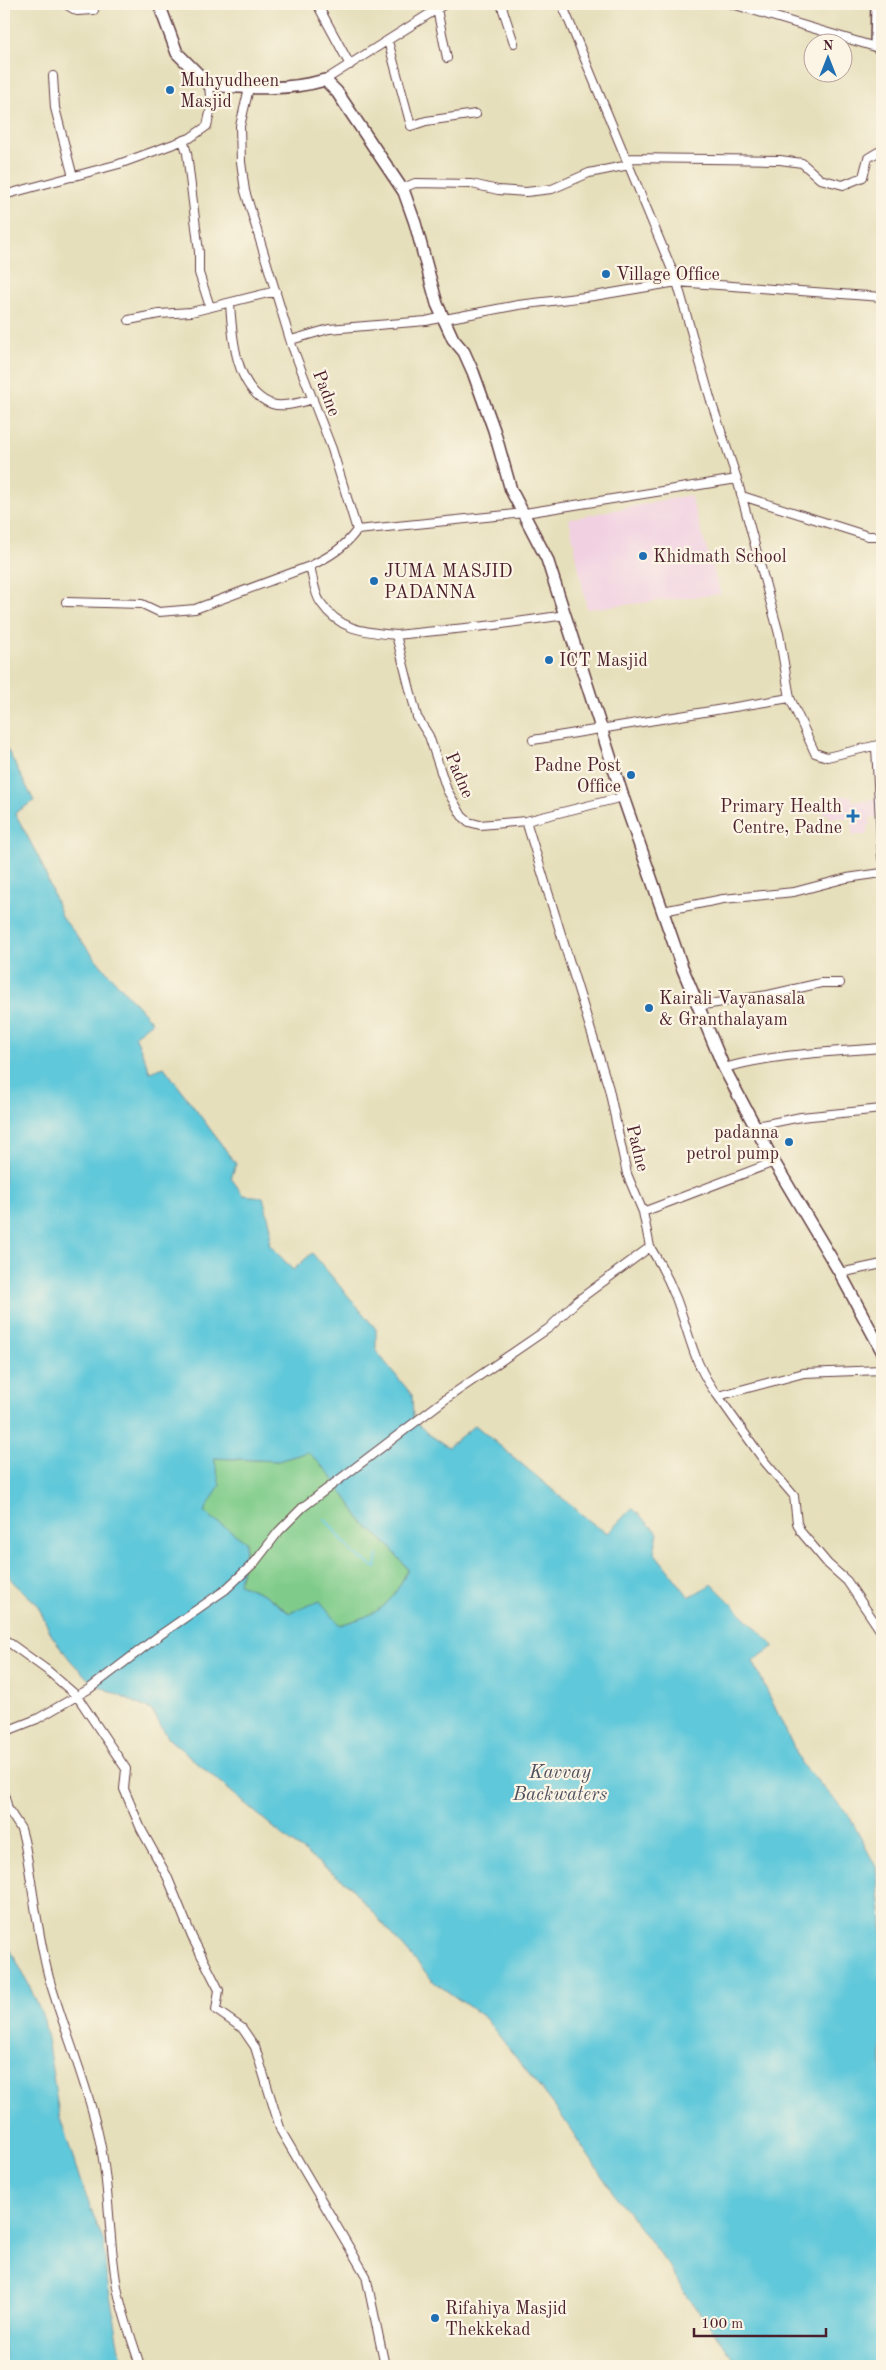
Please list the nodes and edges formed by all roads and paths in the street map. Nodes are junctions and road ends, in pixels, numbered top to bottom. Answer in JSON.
{"nodes":[{"id":1,"x":65,"y":4,"type":"edge"},
{"id":2,"x":159,"y":4,"type":"edge"},
{"id":3,"x":318,"y":4,"type":"edge"},
{"id":4,"x":500,"y":4,"type":"edge"},
{"id":5,"x":562,"y":4,"type":"edge"},
{"id":6,"x":732,"y":4,"type":"edge"},
{"id":7,"x":877,"y":4,"type":"edge"},
{"id":8,"x":441,"y":6,"type":"edge"},
{"id":9,"x":94,"y":10,"type":"dead end"},
{"id":10,"x":388,"y":41,"type":"junction"},
{"id":11,"x":514,"y":43,"type":"dead end"},
{"id":12,"x":879,"y":48,"type":"edge"},
{"id":13,"x":447,"y":58,"type":"dead end"},
{"id":14,"x":350,"y":65,"type":"junction"},
{"id":15,"x":53,"y":76,"type":"dead end"},
{"id":16,"x":325,"y":80,"type":"junction"},
{"id":17,"x":209,"y":85,"type":"junction"},
{"id":18,"x":249,"y":88,"type":"junction"},
{"id":19,"x":476,"y":114,"type":"dead end"},
{"id":20,"x":183,"y":140,"type":"junction"},
{"id":21,"x":882,"y":152,"type":"edge"},
{"id":22,"x":628,"y":161,"type":"junction"},
{"id":23,"x":73,"y":177,"type":"junction"},
{"id":24,"x":401,"y":189,"type":"junction"},
{"id":25,"x":4,"y":195,"type":"edge"},
{"id":26,"x":677,"y":282,"type":"junction"},
{"id":27,"x":276,"y":291,"type":"junction"},
{"id":28,"x":882,"y":298,"type":"edge"},
{"id":29,"x":230,"y":303,"type":"junction"},
{"id":30,"x":210,"y":307,"type":"junction"},
{"id":31,"x":444,"y":318,"type":"junction"},
{"id":32,"x":129,"y":320,"type":"dead end"},
{"id":33,"x":290,"y":340,"type":"junction"},
{"id":34,"x":313,"y":399,"type":"junction"},
{"id":35,"x":737,"y":479,"type":"junction"},
{"id":36,"x":742,"y":496,"type":"junction"},
{"id":37,"x":525,"y":513,"type":"junction"},
{"id":38,"x":357,"y":530,"type":"junction"},
{"id":39,"x":882,"y":536,"type":"edge"},
{"id":40,"x":310,"y":566,"type":"junction"},
{"id":41,"x":66,"y":602,"type":"dead end"},
{"id":42,"x":566,"y":615,"type":"junction"},
{"id":43,"x":396,"y":635,"type":"junction"},
{"id":44,"x":790,"y":698,"type":"junction"},
{"id":45,"x":601,"y":728,"type":"junction"},
{"id":46,"x":533,"y":740,"type":"dead end"},
{"id":47,"x":879,"y":745,"type":"edge"},
{"id":48,"x":623,"y":796,"type":"junction"},
{"id":49,"x":526,"y":821,"type":"junction"},
{"id":50,"x":882,"y":858,"type":"edge"},
{"id":51,"x":882,"y":873,"type":"edge"},
{"id":52,"x":664,"y":911,"type":"junction"},
{"id":53,"x":840,"y":983,"type":"dead end"},
{"id":54,"x":697,"y":1006,"type":"junction"},
{"id":55,"x":882,"y":1048,"type":"edge"},
{"id":56,"x":724,"y":1068,"type":"junction"},
{"id":57,"x":882,"y":1109,"type":"edge"},
{"id":58,"x":756,"y":1126,"type":"junction"},
{"id":59,"x":774,"y":1162,"type":"junction"},
{"id":60,"x":643,"y":1212,"type":"junction"},
{"id":61,"x":650,"y":1247,"type":"junction"},
{"id":62,"x":882,"y":1264,"type":"edge"},
{"id":63,"x":840,"y":1273,"type":"junction"},
{"id":64,"x":882,"y":1351,"type":"edge"},
{"id":65,"x":882,"y":1370,"type":"edge"},
{"id":66,"x":718,"y":1396,"type":"junction"},
{"id":67,"x":882,"y":1633,"type":"edge"},
{"id":68,"x":4,"y":1639,"type":"edge"},
{"id":69,"x":77,"y":1696,"type":"junction"},
{"id":70,"x":4,"y":1732,"type":"edge"},
{"id":71,"x":4,"y":1793,"type":"edge"},
{"id":72,"x":140,"y":2366,"type":"edge"},
{"id":73,"x":385,"y":2366,"type":"edge"}],
"edges":[{"from":1,"to":9,"type":"street"},
{"from":2,"to":17,"type":"main road"},
{"from":3,"to":14,"type":"street"},
{"from":4,"to":11,"type":"street"},
{"from":5,"to":22,"type":"street"},
{"from":6,"to":12,"type":"street"},
{"from":7,"to":12,"type":"main road"},
{"from":8,"to":10,"type":"street"},
{"from":8,"to":13,"type":"street"},
{"from":10,"to":14,"type":"street"},
{"from":10,"to":19,"type":"street"},
{"from":14,"to":16,"type":"street"},
{"from":15,"to":23,"type":"street"},
{"from":16,"to":18,"type":"main road"},
{"from":16,"to":24,"type":"main road"},
{"from":17,"to":18,"type":"main road"},
{"from":17,"to":20,"type":"street"},
{"from":18,"to":27,"type":"street","name":"Padne"},
{"from":20,"to":23,"type":"street"},
{"from":20,"to":30,"type":"street"},
{"from":21,"to":22,"type":"street"},
{"from":22,"to":24,"type":"street"},
{"from":22,"to":26,"type":"street"},
{"from":23,"to":25,"type":"street"},
{"from":24,"to":31,"type":"main road"},
{"from":26,"to":28,"type":"street"},
{"from":26,"to":31,"type":"street"},
{"from":26,"to":35,"type":"street"},
{"from":27,"to":29,"type":"street"},
{"from":27,"to":33,"type":"street","name":"Padne"},
{"from":29,"to":30,"type":"street"},
{"from":29,"to":34,"type":"street"},
{"from":30,"to":32,"type":"street"},
{"from":31,"to":33,"type":"street"},
{"from":31,"to":37,"type":"main road"},
{"from":33,"to":34,"type":"street","name":"Padne"},
{"from":34,"to":38,"type":"street","name":"Padne"},
{"from":35,"to":36,"type":"street"},
{"from":35,"to":37,"type":"street"},
{"from":36,"to":39,"type":"street"},
{"from":36,"to":44,"type":"street"},
{"from":37,"to":38,"type":"street"},
{"from":37,"to":42,"type":"main road"},
{"from":38,"to":40,"type":"street"},
{"from":40,"to":41,"type":"street"},
{"from":40,"to":43,"type":"street"},
{"from":42,"to":43,"type":"street"},
{"from":42,"to":45,"type":"main road"},
{"from":43,"to":49,"type":"street","name":"Padne"},
{"from":44,"to":45,"type":"street"},
{"from":44,"to":47,"type":"street"},
{"from":45,"to":46,"type":"street"},
{"from":45,"to":48,"type":"main road"},
{"from":47,"to":50,"type":"street"},
{"from":48,"to":49,"type":"street"},
{"from":48,"to":52,"type":"main road"},
{"from":49,"to":60,"type":"street","name":"Padne"},
{"from":51,"to":52,"type":"street"},
{"from":52,"to":54,"type":"main road"},
{"from":53,"to":54,"type":"street"},
{"from":54,"to":56,"type":"main road"},
{"from":55,"to":56,"type":"street"},
{"from":56,"to":58,"type":"main road"},
{"from":57,"to":58,"type":"street"},
{"from":58,"to":59,"type":"main road"},
{"from":59,"to":60,"type":"street"},
{"from":59,"to":63,"type":"main road"},
{"from":60,"to":61,"type":"street","name":"Padne"},
{"from":61,"to":66,"type":"street","name":"Padne"},
{"from":61,"to":69,"type":"street"},
{"from":62,"to":63,"type":"street"},
{"from":63,"to":64,"type":"main road"},
{"from":65,"to":66,"type":"street"},
{"from":66,"to":67,"type":"street","name":"Padne"},
{"from":68,"to":69,"type":"street"},
{"from":69,"to":70,"type":"street"},
{"from":69,"to":73,"type":"street"},
{"from":71,"to":72,"type":"street"}]}
